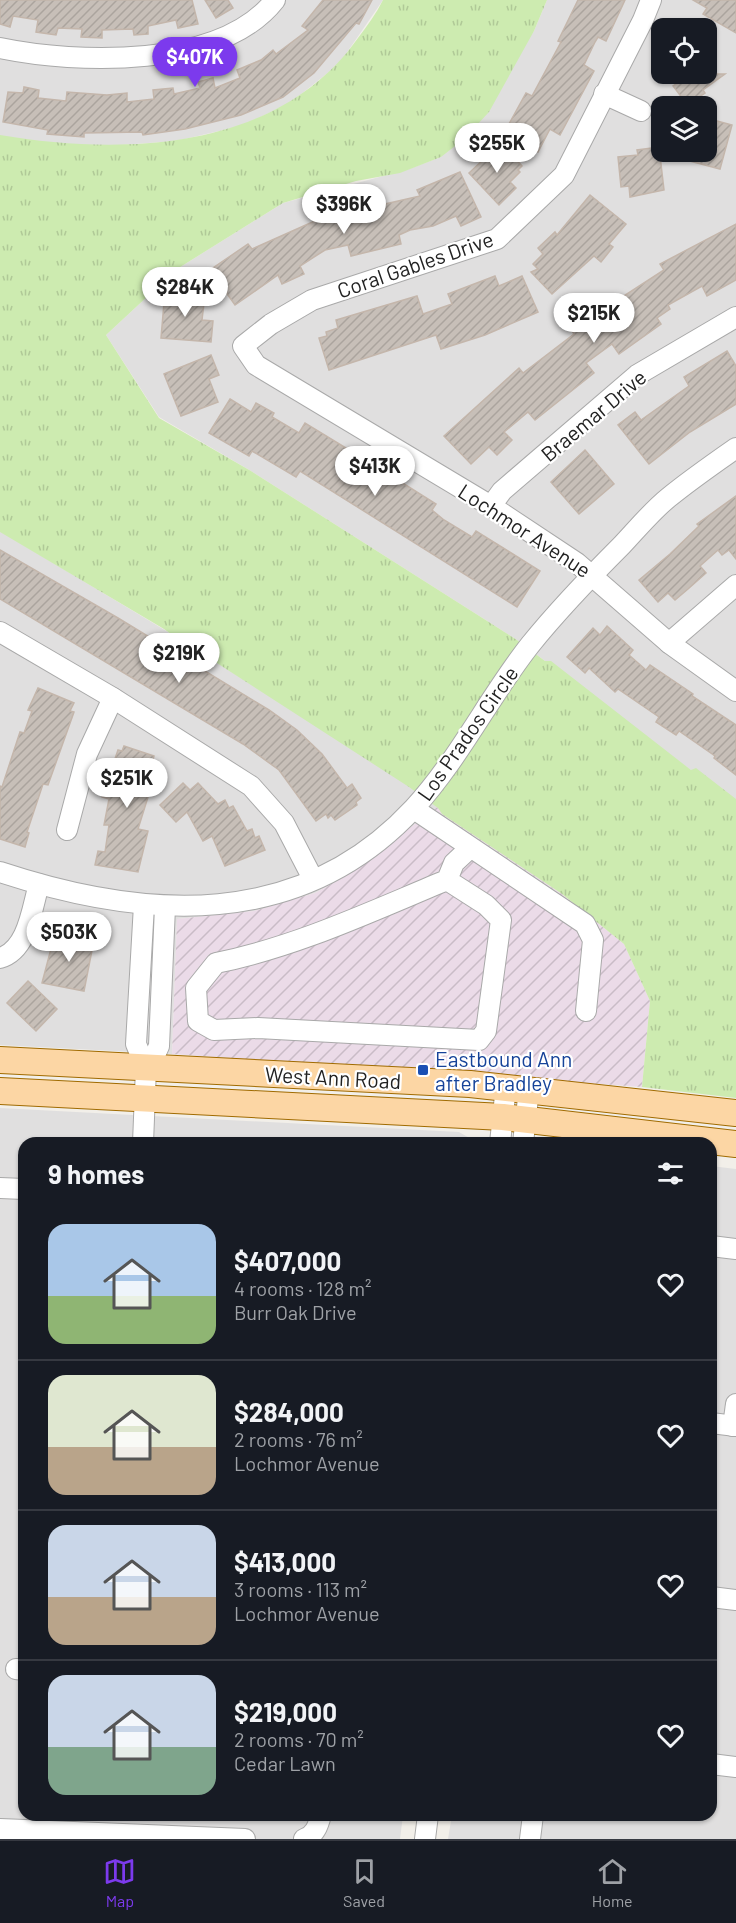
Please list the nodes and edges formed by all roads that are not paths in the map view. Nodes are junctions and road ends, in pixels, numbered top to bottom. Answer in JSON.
{"nodes":[{"id":1,"x":275,"y":0,"type":"edge"},
{"id":2,"x":651,"y":0,"type":"edge"},
{"id":3,"x":0,"y":48,"type":"edge"},
{"id":4,"x":604,"y":94,"type":"junction"},
{"id":5,"x":641,"y":111,"type":"dead end"},
{"id":6,"x":736,"y":317,"type":"edge"},
{"id":7,"x":243,"y":346,"type":"joint"},
{"id":8,"x":736,"y":448,"type":"edge"},
{"id":9,"x":491,"y":506,"type":"junction"},
{"id":10,"x":593,"y":574,"type":"junction"},
{"id":11,"x":736,"y":585,"type":"edge"},
{"id":12,"x":0,"y":632,"type":"edge"},
{"id":13,"x":669,"y":643,"type":"junction"},
{"id":14,"x":736,"y":691,"type":"edge"},
{"id":15,"x":113,"y":698,"type":"junction"},
{"id":16,"x":414,"y":808,"type":"junction"},
{"id":17,"x":67,"y":831,"type":"dead end"},
{"id":18,"x":470,"y":848,"type":"junction"},
{"id":19,"x":0,"y":872,"type":"edge"},
{"id":20,"x":313,"y":879,"type":"junction"},
{"id":21,"x":447,"y":880,"type":"junction"},
{"id":22,"x":39,"y":885,"type":"junction"},
{"id":23,"x":144,"y":905,"type":"junction"},
{"id":24,"x":165,"y":907,"type":"junction"},
{"id":25,"x":0,"y":958,"type":"edge"},
{"id":26,"x":586,"y":1011,"type":"dead end"},
{"id":27,"x":0,"y":1060,"type":"edge"},
{"id":28,"x":146,"y":1068,"type":"junction"},
{"id":29,"x":517,"y":1088,"type":"junction"},
{"id":30,"x":0,"y":1091,"type":"edge"},
{"id":31,"x":145,"y":1099,"type":"junction"},
{"id":32,"x":736,"y":1113,"type":"edge"},
{"id":33,"x":517,"y":1126,"type":"edge"},
{"id":34,"x":143,"y":1137,"type":"edge"},
{"id":35,"x":506,"y":1137,"type":"edge"},
{"id":36,"x":651,"y":1137,"type":"edge"},
{"id":37,"x":717,"y":1142,"type":"edge"},
{"id":38,"x":736,"y":1144,"type":"edge"},
{"id":39,"x":0,"y":1188,"type":"edge"},
{"id":40,"x":18,"y":1189,"type":"edge"},
{"id":41,"x":717,"y":1247,"type":"edge"},
{"id":42,"x":736,"y":1249,"type":"edge"},
{"id":43,"x":736,"y":1404,"type":"edge"},
{"id":44,"x":717,"y":1424,"type":"edge"},
{"id":45,"x":735,"y":1426,"type":"edge"},
{"id":46,"x":717,"y":1598,"type":"edge"},
{"id":47,"x":736,"y":1600,"type":"edge"},
{"id":48,"x":717,"y":1765,"type":"edge"},
{"id":49,"x":736,"y":1767,"type":"edge"},
{"id":50,"x":320,"y":1821,"type":"edge"},
{"id":51,"x":427,"y":1821,"type":"edge"},
{"id":52,"x":532,"y":1821,"type":"edge"},
{"id":53,"x":0,"y":1829,"type":"edge"},
{"id":54,"x":307,"y":1838,"type":"edge"},
{"id":55,"x":245,"y":1839,"type":"edge"},
{"id":56,"x":425,"y":1839,"type":"edge"},
{"id":57,"x":530,"y":1839,"type":"edge"}],
"edges":[{"from":1,"to":3,"type":"street"},
{"from":2,"to":4,"type":"street","name":"Coral Gables Drive"},
{"from":4,"to":5,"type":"street"},
{"from":4,"to":7,"type":"street","name":"Coral Gables Drive"},
{"from":6,"to":9,"type":"street","name":"Braemar Drive"},
{"from":7,"to":9,"type":"street","name":"Lochmor Avenue"},
{"from":8,"to":10,"type":"street","name":"Los Prados Circle"},
{"from":9,"to":10,"type":"street","name":"Lochmor Avenue"},
{"from":10,"to":13,"type":"street","name":"Lochmor Avenue"},
{"from":10,"to":16,"type":"street","name":"Los Prados Circle"},
{"from":11,"to":13,"type":"street"},
{"from":12,"to":15,"type":"street"},
{"from":13,"to":14,"type":"street","name":"Lochmor Avenue"},
{"from":15,"to":17,"type":"street"},
{"from":15,"to":20,"type":"street"},
{"from":16,"to":18,"type":"street"},
{"from":16,"to":20,"type":"street","name":"Los Prados Circle"},
{"from":18,"to":21,"type":"street"},
{"from":18,"to":26,"type":"street"},
{"from":19,"to":22,"type":"street","name":"Los Prados Circle"},
{"from":20,"to":24,"type":"street","name":"Los Prados Circle"},
{"from":21,"to":21,"type":"street"},
{"from":22,"to":23,"type":"street","name":"Los Prados Circle"},
{"from":22,"to":25,"type":"street"},
{"from":23,"to":24,"type":"street","name":"Los Prados Circle"},
{"from":23,"to":28,"type":"street"},
{"from":24,"to":28,"type":"street"},
{"from":27,"to":28,"type":"main road","name":"West Ann Road"},
{"from":28,"to":29,"type":"main road","name":"West Ann Road"},
{"from":28,"to":31,"type":"street"},
{"from":29,"to":32,"type":"main road","name":"West Ann Road"},
{"from":29,"to":33,"type":"street"},
{"from":30,"to":31,"type":"main road","name":"West Ann Road"},
{"from":31,"to":33,"type":"main road","name":"West Ann Road"},
{"from":31,"to":34,"type":"street"},
{"from":33,"to":35,"type":"street"},
{"from":33,"to":36,"type":"main road","name":"West Ann Road"},
{"from":37,"to":38,"type":"main road","name":"West Ann Road"},
{"from":39,"to":40,"type":"street"},
{"from":41,"to":42,"type":"street"},
{"from":43,"to":45,"type":"street"},
{"from":44,"to":45,"type":"street"},
{"from":46,"to":47,"type":"street"},
{"from":48,"to":49,"type":"street"},
{"from":50,"to":54,"type":"street"},
{"from":51,"to":56,"type":"street"},
{"from":52,"to":57,"type":"street"},
{"from":53,"to":55,"type":"street"}]}
